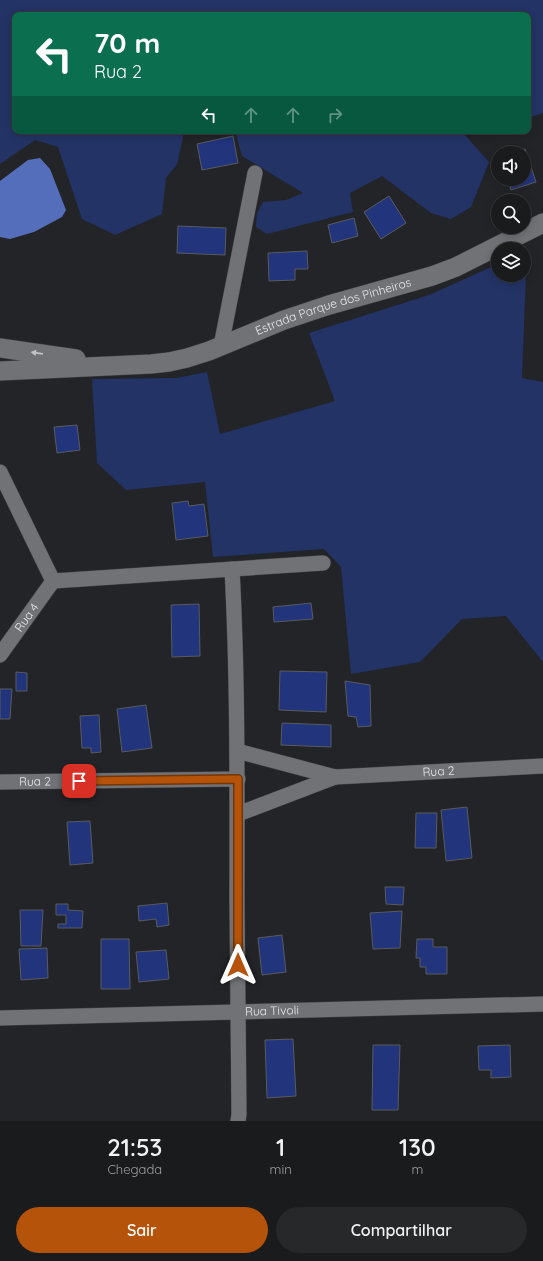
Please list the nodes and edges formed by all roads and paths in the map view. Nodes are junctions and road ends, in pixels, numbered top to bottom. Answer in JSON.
{"nodes":[{"id":1,"x":255,"y":173,"type":"dead end"},
{"id":2,"x":543,"y":223,"type":"edge"},
{"id":3,"x":220,"y":346,"type":"junction"},
{"id":4,"x":0,"y":348,"type":"edge"},
{"id":5,"x":117,"y":365,"type":"junction"},
{"id":6,"x":0,"y":371,"type":"edge"},
{"id":7,"x":0,"y":472,"type":"edge"},
{"id":8,"x":323,"y":563,"type":"dead end"},
{"id":9,"x":232,"y":569,"type":"junction"},
{"id":10,"x":54,"y":580,"type":"junction"},
{"id":11,"x":0,"y":655,"type":"edge"},
{"id":12,"x":237,"y":751,"type":"junction"},
{"id":13,"x":543,"y":766,"type":"edge"},
{"id":14,"x":335,"y":777,"type":"junction"},
{"id":15,"x":238,"y":779,"type":"junction"},
{"id":16,"x":0,"y":782,"type":"edge"},
{"id":17,"x":238,"y":814,"type":"junction"},
{"id":18,"x":543,"y":1004,"type":"edge"},
{"id":19,"x":238,"y":1011,"type":"junction"},
{"id":20,"x":0,"y":1018,"type":"edge"},
{"id":21,"x":238,"y":1121,"type":"edge"}],
"edges":[{"from":1,"to":3,"type":"street"},
{"from":2,"to":3,"type":"street","name":"Estrada Parque dos Pinheiros"},
{"from":3,"to":5,"type":"street","name":"Estrada Parque dos Pinheiros"},
{"from":5,"to":4,"type":"street","name":"Estrada Parque dos Pinheiros","one_way":true},
{"from":5,"to":6,"type":"street","name":"Estrada Parque dos Pinheiros"},
{"from":7,"to":10,"type":"street"},
{"from":8,"to":9,"type":"street"},
{"from":9,"to":10,"type":"street"},
{"from":9,"to":12,"type":"street"},
{"from":10,"to":11,"type":"street","name":"Rua 4"},
{"from":12,"to":14,"type":"street","name":"Rua 2"},
{"from":12,"to":15,"type":"street"},
{"from":13,"to":14,"type":"street","name":"Rua 2"},
{"from":14,"to":17,"type":"street","name":"Rua 2"},
{"from":15,"to":16,"type":"street","name":"Rua 2"},
{"from":15,"to":17,"type":"street"},
{"from":17,"to":19,"type":"street"},
{"from":18,"to":19,"type":"street","name":"Rua Tivoli"},
{"from":19,"to":20,"type":"street","name":"Rua Tivoli"},
{"from":19,"to":21,"type":"street"}]}
